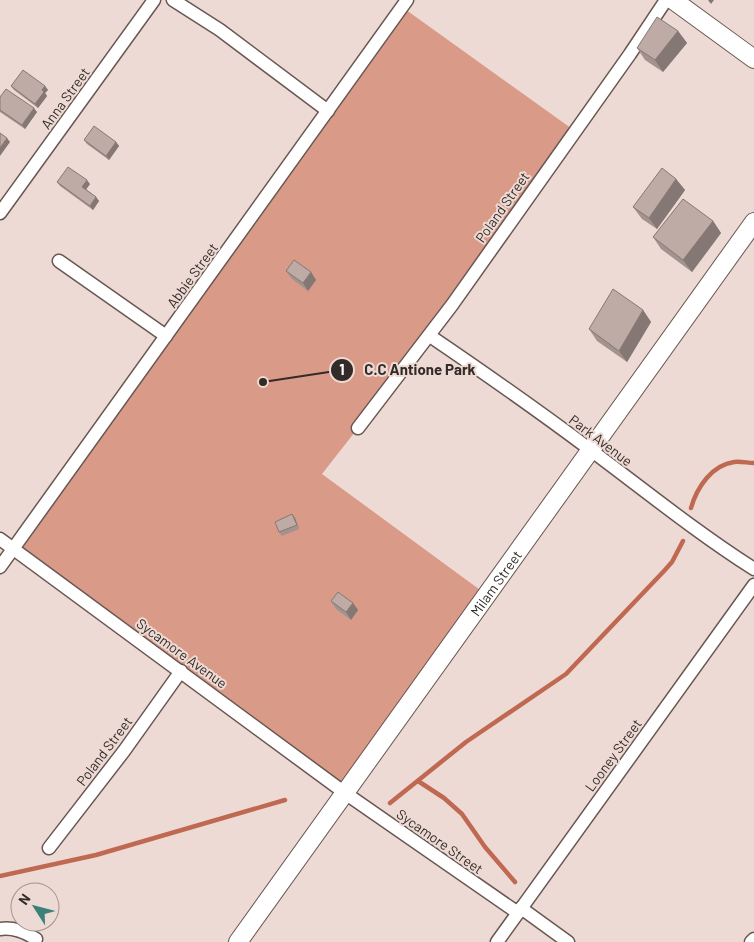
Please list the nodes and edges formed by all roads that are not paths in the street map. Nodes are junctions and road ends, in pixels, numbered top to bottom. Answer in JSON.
{"nodes":[{"id":1,"x":154,"y":0,"type":"edge"},
{"id":2,"x":173,"y":0,"type":"edge"},
{"id":3,"x":407,"y":0,"type":"edge"},
{"id":4,"x":666,"y":0,"type":"edge"},
{"id":5,"x":673,"y":0,"type":"edge"},
{"id":6,"x":754,"y":59,"type":"edge"},
{"id":7,"x":328,"y":111,"type":"junction"},
{"id":8,"x":0,"y":213,"type":"edge"},
{"id":9,"x":754,"y":222,"type":"edge"},
{"id":10,"x":59,"y":262,"type":"dead end"},
{"id":11,"x":166,"y":336,"type":"junction"},
{"id":12,"x":430,"y":336,"type":"junction"},
{"id":13,"x":358,"y":428,"type":"dead end"},
{"id":14,"x":590,"y":450,"type":"junction"},
{"id":15,"x":0,"y":539,"type":"edge"},
{"id":16,"x":13,"y":548,"type":"junction"},
{"id":17,"x":0,"y":566,"type":"edge"},
{"id":18,"x":754,"y":569,"type":"edge"},
{"id":19,"x":754,"y":585,"type":"edge"},
{"id":20,"x":182,"y":671,"type":"junction"},
{"id":21,"x":345,"y":793,"type":"junction"},
{"id":22,"x":49,"y":848,"type":"dead end"},
{"id":23,"x":520,"y":911,"type":"junction"},
{"id":24,"x":0,"y":929,"type":"edge"},
{"id":25,"x":754,"y":938,"type":"edge"},
{"id":26,"x":36,"y":939,"type":"dead end"},
{"id":27,"x":238,"y":942,"type":"edge"},
{"id":28,"x":497,"y":942,"type":"edge"},
{"id":29,"x":568,"y":942,"type":"edge"},
{"id":30,"x":752,"y":942,"type":"edge"}],
"edges":[{"from":1,"to":8,"type":"street","name":"Anna Street"},
{"from":2,"to":7,"type":"street"},
{"from":3,"to":7,"type":"street","name":"Abbie Street"},
{"from":4,"to":12,"type":"street","name":"Poland Street"},
{"from":5,"to":6,"type":"street"},
{"from":7,"to":11,"type":"street","name":"Abbie Street"},
{"from":9,"to":14,"type":"street","name":"Milam Street"},
{"from":10,"to":11,"type":"street"},
{"from":11,"to":16,"type":"street","name":"Abbie Street"},
{"from":12,"to":13,"type":"street","name":"Poland Street"},
{"from":12,"to":14,"type":"street","name":"Park Avenue"},
{"from":14,"to":18,"type":"street","name":"Park Avenue"},
{"from":14,"to":21,"type":"street","name":"Milam Street"},
{"from":15,"to":16,"type":"street","name":"Sycamore Avenue"},
{"from":16,"to":17,"type":"street","name":"Abbie Street"},
{"from":16,"to":20,"type":"street","name":"Sycamore Avenue"},
{"from":19,"to":23,"type":"street","name":"Looney Street"},
{"from":20,"to":21,"type":"street","name":"Sycamore Avenue"},
{"from":20,"to":22,"type":"street","name":"Poland Street"},
{"from":21,"to":23,"type":"street","name":"Sycamore Street"},
{"from":21,"to":27,"type":"street","name":"Milam Street"},
{"from":23,"to":28,"type":"street","name":"Looney Street"},
{"from":23,"to":29,"type":"street","name":"Sycamore Street"},
{"from":24,"to":26,"type":"street"},
{"from":25,"to":30,"type":"street"}]}
